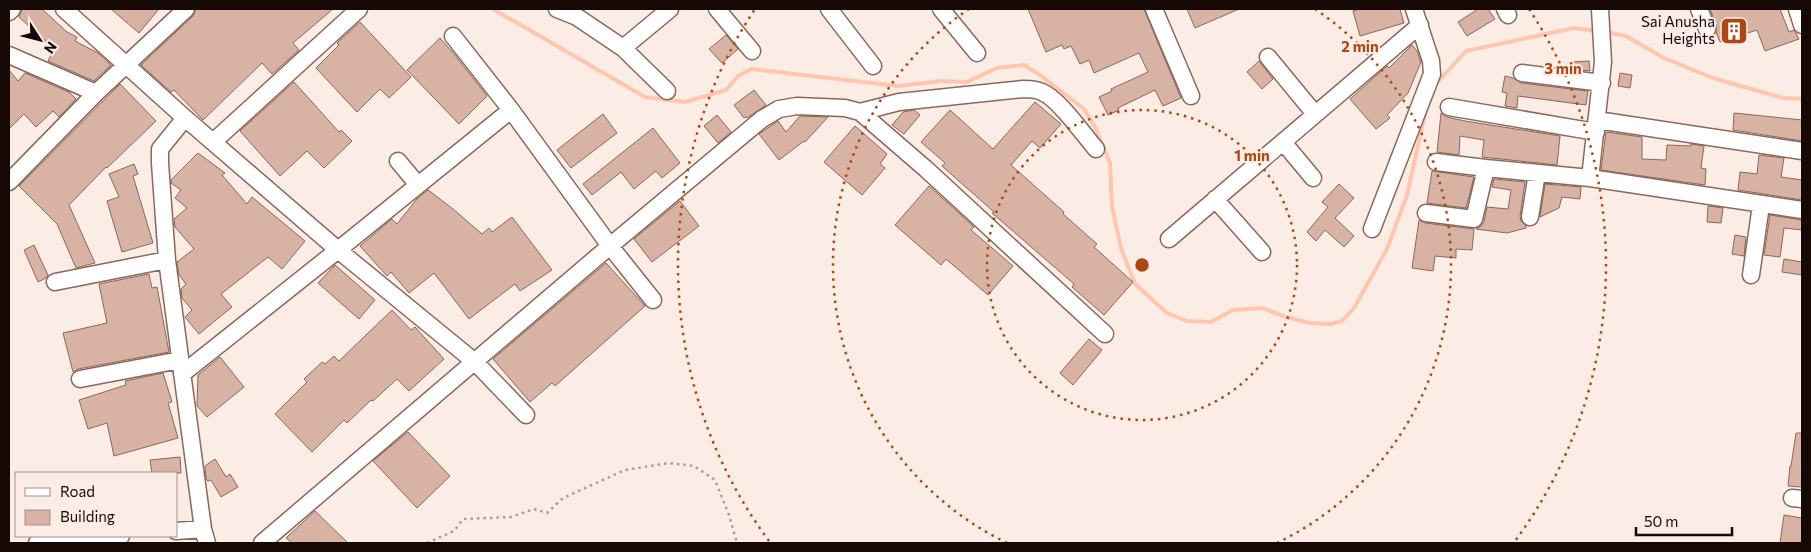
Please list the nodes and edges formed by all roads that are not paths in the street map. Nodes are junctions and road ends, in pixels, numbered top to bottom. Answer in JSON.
{"nodes":[{"id":1,"x":12,"y":9,"type":"edge"},
{"id":2,"x":64,"y":9,"type":"edge"},
{"id":3,"x":186,"y":9,"type":"edge"},
{"id":4,"x":359,"y":9,"type":"edge"},
{"id":5,"x":557,"y":9,"type":"edge"},
{"id":6,"x":670,"y":9,"type":"edge"},
{"id":7,"x":717,"y":9,"type":"edge"},
{"id":8,"x":828,"y":9,"type":"edge"},
{"id":9,"x":941,"y":9,"type":"edge"},
{"id":10,"x":1154,"y":9,"type":"edge"},
{"id":11,"x":1414,"y":9,"type":"edge"},
{"id":12,"x":1699,"y":9,"type":"edge"},
{"id":13,"x":1797,"y":9,"type":"edge"},
{"id":14,"x":1600,"y":11,"type":"edge"},
{"id":15,"x":9,"y":12,"type":"edge"},
{"id":16,"x":1420,"y":24,"type":"junction"},
{"id":17,"x":1802,"y":25,"type":"edge"},
{"id":18,"x":1706,"y":29,"type":"dead end"},
{"id":19,"x":454,"y":36,"type":"dead end"},
{"id":20,"x":622,"y":48,"type":"junction"},
{"id":21,"x":752,"y":51,"type":"dead end"},
{"id":22,"x":977,"y":53,"type":"dead end"},
{"id":23,"x":9,"y":55,"type":"edge"},
{"id":24,"x":1268,"y":57,"type":"dead end"},
{"id":25,"x":126,"y":65,"type":"junction"},
{"id":26,"x":873,"y":66,"type":"dead end"},
{"id":27,"x":1522,"y":73,"type":"dead end"},
{"id":28,"x":1602,"y":83,"type":"junction"},
{"id":29,"x":667,"y":91,"type":"dead end"},
{"id":30,"x":96,"y":93,"type":"junction"},
{"id":31,"x":1191,"y":96,"type":"dead end"},
{"id":32,"x":1450,"y":108,"type":"dead end"},
{"id":33,"x":510,"y":110,"type":"junction"},
{"id":34,"x":860,"y":112,"type":"junction"},
{"id":35,"x":1316,"y":114,"type":"junction"},
{"id":36,"x":185,"y":118,"type":"junction"},
{"id":37,"x":1596,"y":126,"type":"junction"},
{"id":38,"x":213,"y":142,"type":"junction"},
{"id":39,"x":1283,"y":142,"type":"junction"},
{"id":40,"x":1096,"y":149,"type":"dead end"},
{"id":41,"x":1802,"y":152,"type":"edge"},
{"id":42,"x":398,"y":161,"type":"dead end"},
{"id":43,"x":1436,"y":162,"type":"dead end"},
{"id":44,"x":1486,"y":168,"type":"junction"},
{"id":45,"x":1537,"y":173,"type":"junction"},
{"id":46,"x":1314,"y":178,"type":"dead end"},
{"id":47,"x":1590,"y":178,"type":"junction"},
{"id":48,"x":9,"y":182,"type":"edge"},
{"id":49,"x":418,"y":185,"type":"junction"},
{"id":50,"x":1215,"y":199,"type":"junction"},
{"id":51,"x":1761,"y":205,"type":"junction"},
{"id":52,"x":1802,"y":210,"type":"edge"},
{"id":53,"x":1426,"y":213,"type":"dead end"},
{"id":54,"x":1530,"y":217,"type":"dead end"},
{"id":55,"x":1372,"y":229,"type":"dead end"},
{"id":56,"x":1169,"y":239,"type":"dead end"},
{"id":57,"x":610,"y":246,"type":"junction"},
{"id":58,"x":338,"y":250,"type":"junction"},
{"id":59,"x":1262,"y":252,"type":"dead end"},
{"id":60,"x":167,"y":260,"type":"junction"},
{"id":61,"x":1751,"y":275,"type":"dead end"},
{"id":62,"x":55,"y":282,"type":"dead end"},
{"id":63,"x":653,"y":300,"type":"dead end"},
{"id":64,"x":1105,"y":334,"type":"dead end"},
{"id":65,"x":475,"y":362,"type":"junction"},
{"id":66,"x":181,"y":367,"type":"junction"},
{"id":67,"x":80,"y":379,"type":"dead end"},
{"id":68,"x":526,"y":415,"type":"dead end"},
{"id":69,"x":178,"y":531,"type":"edge"},
{"id":70,"x":205,"y":536,"type":"edge"},
{"id":71,"x":109,"y":537,"type":"edge"},
{"id":72,"x":37,"y":543,"type":"edge"},
{"id":73,"x":262,"y":543,"type":"edge"}],
"edges":[{"from":1,"to":15,"type":"street"},
{"from":2,"to":25,"type":"street"},
{"from":3,"to":25,"type":"street"},
{"from":4,"to":38,"type":"street"},
{"from":5,"to":20,"type":"street"},
{"from":6,"to":20,"type":"street"},
{"from":7,"to":21,"type":"street"},
{"from":8,"to":26,"type":"street"},
{"from":9,"to":22,"type":"street"},
{"from":10,"to":31,"type":"street"},
{"from":11,"to":16,"type":"street"},
{"from":12,"to":18,"type":"street"},
{"from":13,"to":17,"type":"street"},
{"from":14,"to":28,"type":"street"},
{"from":16,"to":35,"type":"street"},
{"from":16,"to":55,"type":"street"},
{"from":19,"to":33,"type":"street"},
{"from":20,"to":29,"type":"street"},
{"from":23,"to":30,"type":"street"},
{"from":24,"to":35,"type":"street"},
{"from":25,"to":30,"type":"street"},
{"from":25,"to":36,"type":"street"},
{"from":27,"to":28,"type":"street"},
{"from":28,"to":37,"type":"street"},
{"from":30,"to":48,"type":"street"},
{"from":32,"to":37,"type":"street"},
{"from":33,"to":49,"type":"street"},
{"from":33,"to":57,"type":"street"},
{"from":34,"to":40,"type":"street"},
{"from":34,"to":57,"type":"street"},
{"from":34,"to":64,"type":"street"},
{"from":35,"to":39,"type":"street"},
{"from":36,"to":38,"type":"street"},
{"from":36,"to":60,"type":"street"},
{"from":37,"to":41,"type":"street"},
{"from":37,"to":47,"type":"street"},
{"from":38,"to":58,"type":"street"},
{"from":39,"to":46,"type":"street"},
{"from":39,"to":50,"type":"street"},
{"from":42,"to":49,"type":"street"},
{"from":43,"to":44,"type":"street"},
{"from":44,"to":45,"type":"street"},
{"from":44,"to":53,"type":"street"},
{"from":45,"to":47,"type":"street"},
{"from":45,"to":54,"type":"street"},
{"from":47,"to":51,"type":"street"},
{"from":49,"to":58,"type":"street"},
{"from":50,"to":56,"type":"street"},
{"from":50,"to":59,"type":"street"},
{"from":51,"to":52,"type":"street"},
{"from":51,"to":61,"type":"street"},
{"from":57,"to":63,"type":"street"},
{"from":57,"to":65,"type":"street"},
{"from":58,"to":65,"type":"street"},
{"from":58,"to":66,"type":"street"},
{"from":60,"to":62,"type":"street"},
{"from":60,"to":66,"type":"street"},
{"from":65,"to":68,"type":"street"},
{"from":65,"to":73,"type":"street"},
{"from":66,"to":67,"type":"street"},
{"from":66,"to":70,"type":"street"},
{"from":69,"to":70,"type":"street"},
{"from":71,"to":72,"type":"street"}]}
